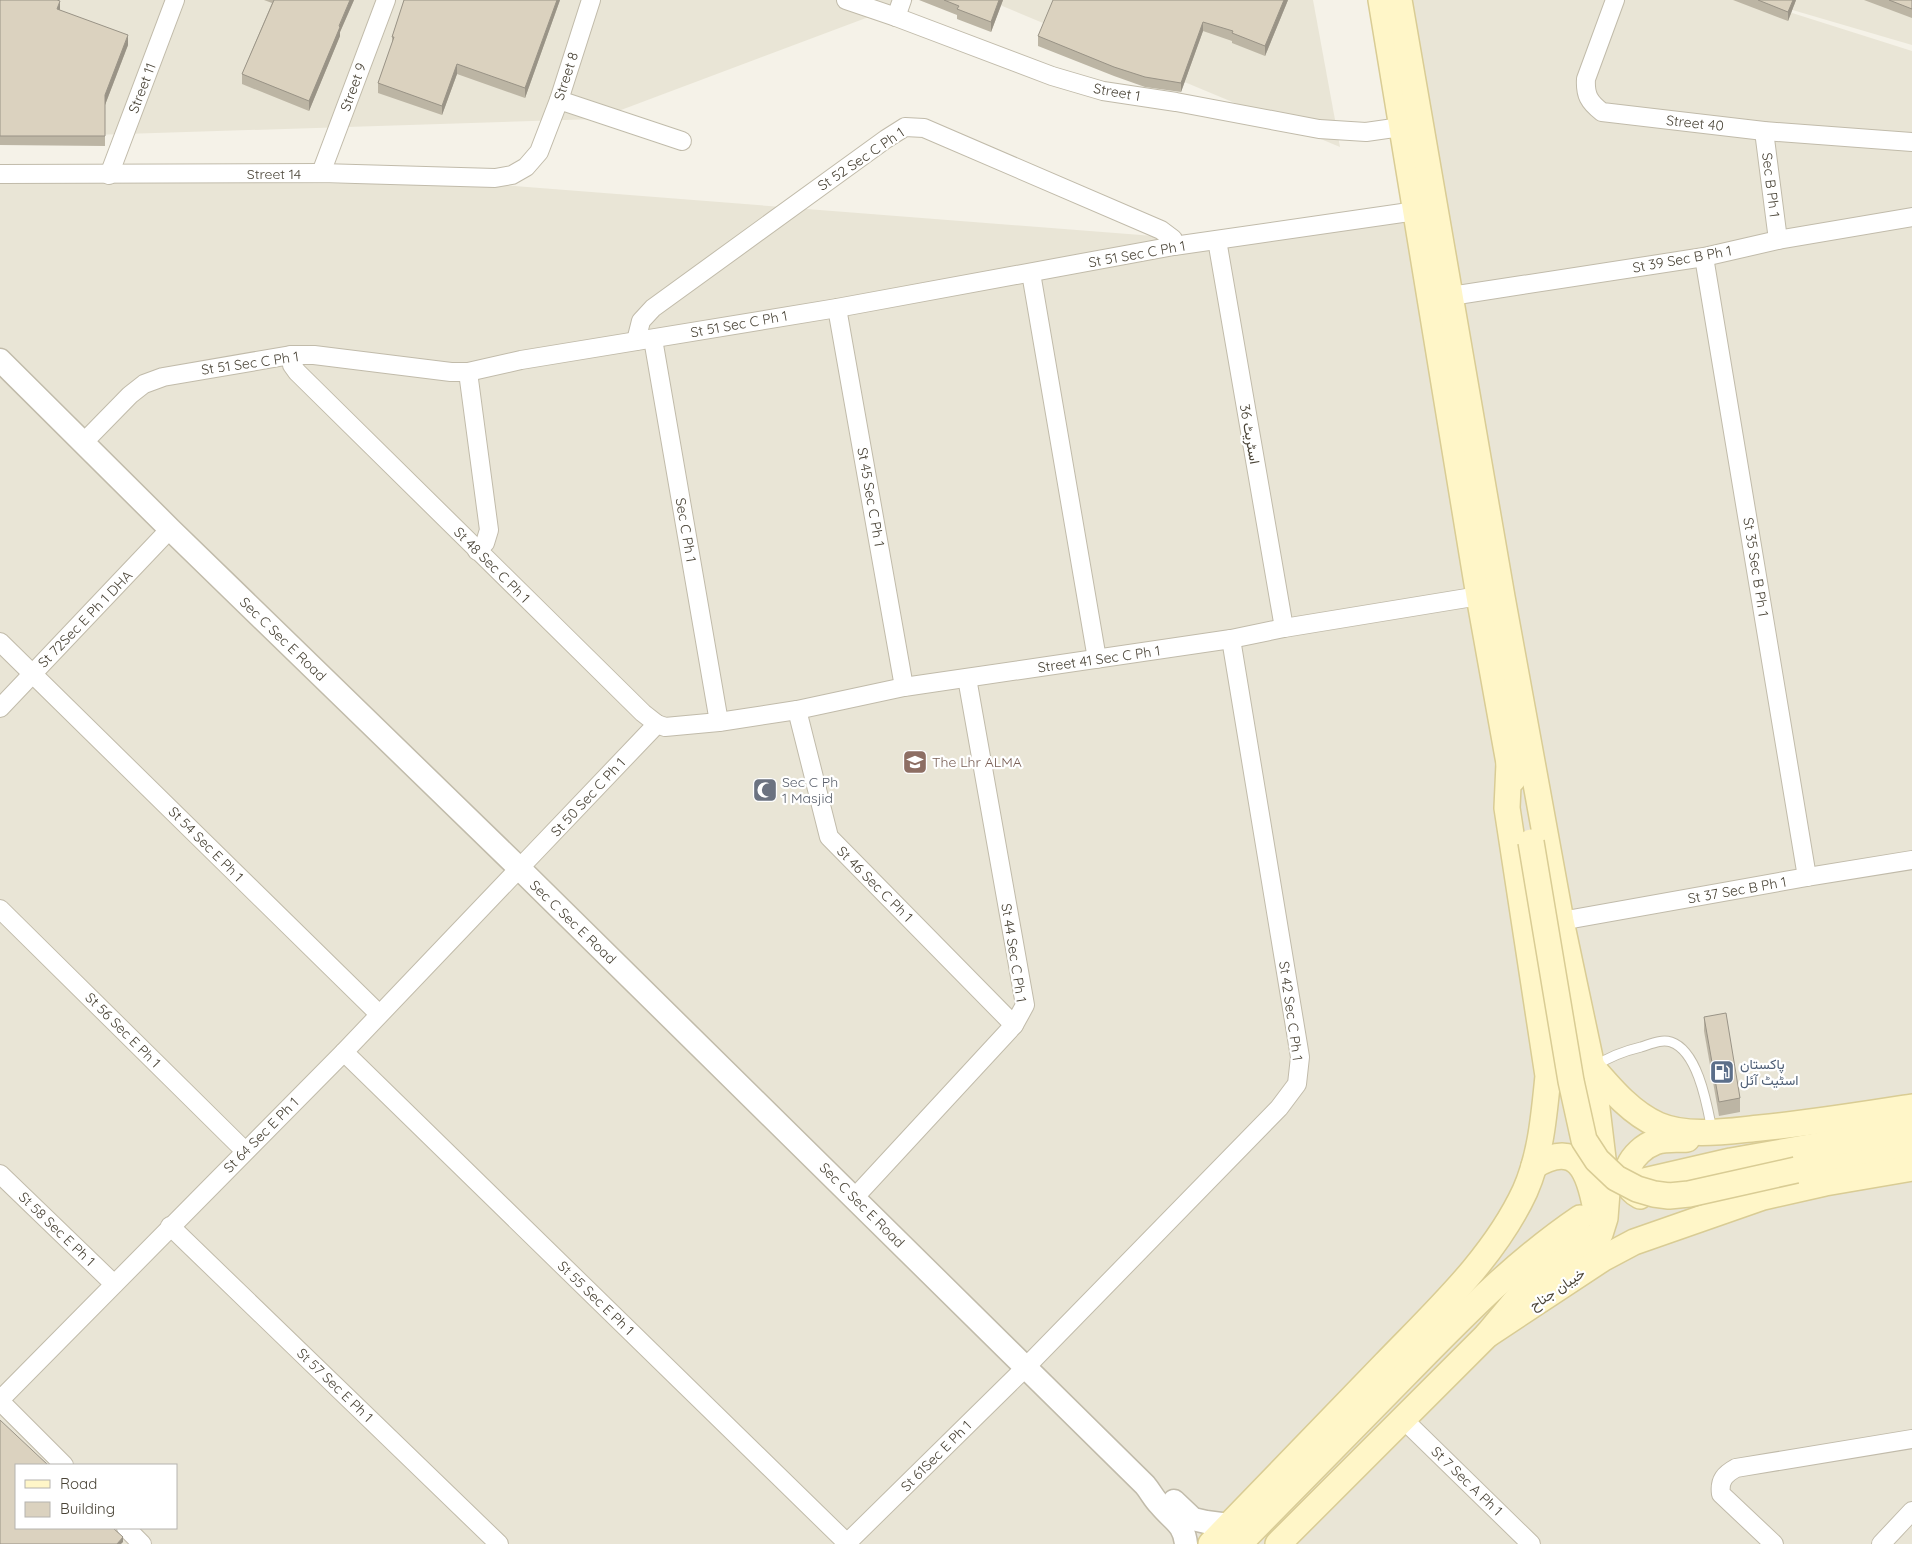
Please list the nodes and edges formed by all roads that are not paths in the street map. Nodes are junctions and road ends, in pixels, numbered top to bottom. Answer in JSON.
{"nodes":[{"id":1,"x":175,"y":0,"type":"edge"},
{"id":2,"x":386,"y":0,"type":"edge"},
{"id":3,"x":591,"y":0,"type":"edge"},
{"id":4,"x":846,"y":0,"type":"edge"},
{"id":5,"x":902,"y":0,"type":"edge"},
{"id":6,"x":1381,"y":0,"type":"edge"},
{"id":7,"x":1399,"y":0,"type":"edge"},
{"id":8,"x":1615,"y":0,"type":"edge"},
{"id":9,"x":896,"y":17,"type":"junction"},
{"id":10,"x":559,"y":100,"type":"junction"},
{"id":11,"x":1401,"y":127,"type":"junction"},
{"id":12,"x":1764,"y":131,"type":"junction"},
{"id":13,"x":682,"y":142,"type":"dead end"},
{"id":14,"x":1912,"y":142,"type":"edge"},
{"id":15,"x":539,"y":152,"type":"joint"},
{"id":16,"x":321,"y":173,"type":"junction"},
{"id":17,"x":0,"y":174,"type":"edge"},
{"id":18,"x":109,"y":175,"type":"junction"},
{"id":19,"x":1416,"y":211,"type":"junction"},
{"id":20,"x":1912,"y":217,"type":"edge"},
{"id":21,"x":1217,"y":240,"type":"junction"},
{"id":22,"x":1778,"y":240,"type":"junction"},
{"id":23,"x":1174,"y":246,"type":"junction"},
{"id":24,"x":1704,"y":257,"type":"junction"},
{"id":25,"x":1031,"y":273,"type":"junction"},
{"id":26,"x":1451,"y":296,"type":"junction"},
{"id":27,"x":837,"y":308,"type":"junction"},
{"id":28,"x":645,"y":340,"type":"junction"},
{"id":29,"x":291,"y":355,"type":"junction"},
{"id":30,"x":0,"y":360,"type":"edge"},
{"id":31,"x":468,"y":372,"type":"junction"},
{"id":32,"x":84,"y":442,"type":"junction"},
{"id":33,"x":170,"y":529,"type":"junction"},
{"id":34,"x":477,"y":551,"type":"junction"},
{"id":35,"x":1479,"y":596,"type":"junction"},
{"id":36,"x":1284,"y":628,"type":"junction"},
{"id":37,"x":1231,"y":639,"type":"junction"},
{"id":38,"x":0,"y":642,"type":"edge"},
{"id":39,"x":1097,"y":659,"type":"junction"},
{"id":40,"x":33,"y":674,"type":"junction"},
{"id":41,"x":967,"y":678,"type":"junction"},
{"id":42,"x":904,"y":687,"type":"junction"},
{"id":43,"x":0,"y":708,"type":"edge"},
{"id":44,"x":797,"y":710,"type":"junction"},
{"id":45,"x":719,"y":722,"type":"junction"},
{"id":46,"x":657,"y":724,"type":"junction"},
{"id":47,"x":1509,"y":763,"type":"junction"},
{"id":48,"x":1912,"y":860,"type":"edge"},
{"id":49,"x":520,"y":869,"type":"junction"},
{"id":50,"x":1807,"y":877,"type":"junction"},
{"id":51,"x":0,"y":909,"type":"edge"},
{"id":52,"x":1562,"y":921,"type":"junction"},
{"id":53,"x":380,"y":1014,"type":"junction"},
{"id":54,"x":1014,"y":1024,"type":"junction"},
{"id":55,"x":344,"y":1052,"type":"junction"},
{"id":56,"x":1592,"y":1067,"type":"junction"},
{"id":57,"x":1912,"y":1107,"type":"edge"},
{"id":58,"x":1912,"y":1129,"type":"edge"},
{"id":59,"x":1712,"y":1132,"type":"junction"},
{"id":60,"x":1912,"y":1149,"type":"edge"},
{"id":61,"x":245,"y":1150,"type":"junction"},
{"id":62,"x":1534,"y":1166,"type":"junction"},
{"id":63,"x":1912,"y":1168,"type":"edge"},
{"id":64,"x":0,"y":1174,"type":"edge"},
{"id":65,"x":1640,"y":1182,"type":"dead end"},
{"id":66,"x":854,"y":1197,"type":"junction"},
{"id":67,"x":1763,"y":1197,"type":"junction"},
{"id":68,"x":1580,"y":1218,"type":"dead end"},
{"id":69,"x":1605,"y":1218,"type":"junction"},
{"id":70,"x":170,"y":1226,"type":"junction"},
{"id":71,"x":114,"y":1284,"type":"junction"},
{"id":72,"x":1488,"y":1335,"type":"junction"},
{"id":73,"x":1025,"y":1368,"type":"junction"},
{"id":74,"x":0,"y":1400,"type":"edge"},
{"id":75,"x":1402,"y":1419,"type":"junction"},
{"id":76,"x":1912,"y":1439,"type":"edge"},
{"id":77,"x":63,"y":1464,"type":"edge"},
{"id":78,"x":1145,"y":1485,"type":"junction"},
{"id":79,"x":1912,"y":1511,"type":"edge"},
{"id":80,"x":127,"y":1529,"type":"edge"},
{"id":81,"x":1234,"y":1534,"type":"edge"},
{"id":82,"x":1888,"y":1542,"type":"edge"},
{"id":83,"x":142,"y":1544,"type":"edge"},
{"id":84,"x":499,"y":1544,"type":"edge"},
{"id":85,"x":847,"y":1544,"type":"edge"},
{"id":86,"x":1186,"y":1544,"type":"edge"},
{"id":87,"x":1211,"y":1544,"type":"edge"},
{"id":88,"x":1278,"y":1544,"type":"edge"},
{"id":89,"x":1531,"y":1544,"type":"edge"},
{"id":90,"x":1774,"y":1544,"type":"edge"}],
"edges":[{"from":1,"to":18,"type":"street","name":"Street 11"},
{"from":2,"to":16,"type":"street","name":"Street 9"},
{"from":3,"to":10,"type":"street","name":"Street 8"},
{"from":4,"to":9,"type":"street","name":"Street 1"},
{"from":5,"to":9,"type":"street"},
{"from":6,"to":11,"type":"main road"},
{"from":7,"to":26,"type":"main road"},
{"from":8,"to":12,"type":"street","name":"Street 40"},
{"from":9,"to":11,"type":"street","name":"Street 1"},
{"from":10,"to":13,"type":"street"},
{"from":10,"to":15,"type":"street","name":"Street 8"},
{"from":11,"to":19,"type":"main road"},
{"from":12,"to":14,"type":"street","name":"Street 40"},
{"from":12,"to":22,"type":"street","name":"Sec B Ph 1"},
{"from":15,"to":16,"type":"street","name":"Street 14"},
{"from":16,"to":18,"type":"street","name":"Street 14"},
{"from":17,"to":18,"type":"street","name":"Street 14"},
{"from":19,"to":21,"type":"street","name":"St 51 Sec C Ph 1"},
{"from":19,"to":35,"type":"main road"},
{"from":20,"to":22,"type":"street","name":"St 39 Sec B Ph 1"},
{"from":21,"to":23,"type":"street","name":"St 51 Sec C Ph 1"},
{"from":21,"to":36,"type":"street","name":"اسٹریٹ 36"},
{"from":22,"to":24,"type":"street","name":"St 39 Sec B Ph 1"},
{"from":23,"to":25,"type":"street","name":"St 51 Sec C Ph 1"},
{"from":23,"to":28,"type":"street","name":"St 52 Sec C Ph 1"},
{"from":24,"to":26,"type":"street","name":"St 39 Sec B Ph 1"},
{"from":24,"to":50,"type":"street","name":"St 35 Sec B Ph 1"},
{"from":25,"to":27,"type":"street","name":"St 51 Sec C Ph 1"},
{"from":25,"to":39,"type":"street"},
{"from":26,"to":52,"type":"main road"},
{"from":27,"to":28,"type":"street","name":"St 51 Sec C Ph 1"},
{"from":27,"to":42,"type":"street","name":"St 45 Sec C Ph 1"},
{"from":28,"to":31,"type":"street","name":"St 51 Sec C Ph 1"},
{"from":28,"to":45,"type":"street","name":"Sec C Ph 1"},
{"from":29,"to":31,"type":"street","name":"St 51 Sec C Ph 1"},
{"from":29,"to":32,"type":"street","name":"St 51 Sec C Ph 1"},
{"from":29,"to":34,"type":"street","name":"St 48 Sec C Ph 1"},
{"from":30,"to":32,"type":"street","name":"Sec C Sec E Road"},
{"from":31,"to":34,"type":"street"},
{"from":32,"to":33,"type":"street","name":"Sec C Sec E Road"},
{"from":33,"to":40,"type":"street","name":"St 72Sec E Ph 1 DHA"},
{"from":33,"to":49,"type":"street","name":"Sec C Sec E Road"},
{"from":34,"to":46,"type":"street","name":"St 48 Sec C Ph 1"},
{"from":35,"to":36,"type":"street","name":"Street 41 Sec C Ph 1"},
{"from":35,"to":47,"type":"main road"},
{"from":36,"to":37,"type":"street","name":"Street 41 Sec C Ph 1"},
{"from":37,"to":39,"type":"street","name":"Street 41 Sec C Ph 1"},
{"from":37,"to":73,"type":"street","name":"St 42 Sec C Ph 1"},
{"from":38,"to":40,"type":"street","name":"St 54 Sec E Ph 1"},
{"from":39,"to":41,"type":"street","name":"Street 41 Sec C Ph 1"},
{"from":40,"to":43,"type":"street","name":"St 72Sec E Ph 1 DHA"},
{"from":40,"to":53,"type":"street","name":"St 54 Sec E Ph 1"},
{"from":41,"to":42,"type":"street","name":"Street 41 Sec C Ph 1"},
{"from":41,"to":54,"type":"street","name":"St 44 Sec C Ph 1"},
{"from":42,"to":44,"type":"street","name":"Street 41 Sec C Ph 1"},
{"from":44,"to":45,"type":"street","name":"Street 41 Sec C Ph 1"},
{"from":44,"to":54,"type":"street","name":"St 46 Sec C Ph 1"},
{"from":45,"to":46,"type":"street"},
{"from":46,"to":49,"type":"street","name":"St 50 Sec C Ph 1"},
{"from":47,"to":60,"type":"main road","bridge":true},
{"from":47,"to":62,"type":"main road"},
{"from":48,"to":50,"type":"street","name":"St 37 Sec B Ph 1"},
{"from":49,"to":53,"type":"street","name":"St 64 Sec E Ph 1"},
{"from":49,"to":66,"type":"street","name":"Sec C Sec E Road"},
{"from":50,"to":52,"type":"street","name":"St 37 Sec B Ph 1"},
{"from":51,"to":61,"type":"street","name":"St 56 Sec E Ph 1"},
{"from":52,"to":56,"type":"main road"},
{"from":53,"to":55,"type":"street","name":"St 64 Sec E Ph 1"},
{"from":54,"to":66,"type":"street","name":"St 44 Sec C Ph 1"},
{"from":55,"to":61,"type":"street","name":"St 64 Sec E Ph 1"},
{"from":55,"to":85,"type":"street","name":"St 55 Sec E Ph 1"},
{"from":56,"to":59,"type":"main road"},
{"from":56,"to":59,"type":"lane"},
{"from":56,"to":69,"type":"main road"},
{"from":57,"to":59,"type":"main road"},
{"from":58,"to":65,"type":"main road"},
{"from":59,"to":67,"type":"main road"},
{"from":61,"to":70,"type":"street","name":"St 64 Sec E Ph 1"},
{"from":62,"to":69,"type":"main road"},
{"from":62,"to":81,"type":"main road"},
{"from":63,"to":67,"type":"main road","name":"خیبان جناح"},
{"from":64,"to":71,"type":"street","name":"St 58 Sec E Ph 1"},
{"from":66,"to":73,"type":"street","name":"Sec C Sec E Road"},
{"from":67,"to":72,"type":"main road","name":"خیبان جناح"},
{"from":68,"to":81,"type":"main road"},
{"from":69,"to":72,"type":"main road"},
{"from":70,"to":71,"type":"street","name":"St 64 Sec E Ph 1"},
{"from":70,"to":84,"type":"street","name":"St 57 Sec E Ph 1"},
{"from":71,"to":74,"type":"street","name":"St 64 Sec E Ph 1"},
{"from":72,"to":75,"type":"main road","name":"خیبان جناح"},
{"from":73,"to":78,"type":"street","name":"Sec C Sec E Road"},
{"from":73,"to":85,"type":"street","name":"St 61Sec E Ph 1"},
{"from":74,"to":77,"type":"street"},
{"from":75,"to":88,"type":"main road","name":"خیبان جناح"},
{"from":75,"to":89,"type":"street","name":"St 7 Sec A Ph 1"},
{"from":76,"to":90,"type":"street"},
{"from":78,"to":81,"type":"street","name":"Sec C Sec E Road"},
{"from":78,"to":86,"type":"street","name":"Sec C Sec E Road"},
{"from":79,"to":82,"type":"street"},
{"from":80,"to":83,"type":"street"},
{"from":81,"to":87,"type":"main road"}]}
